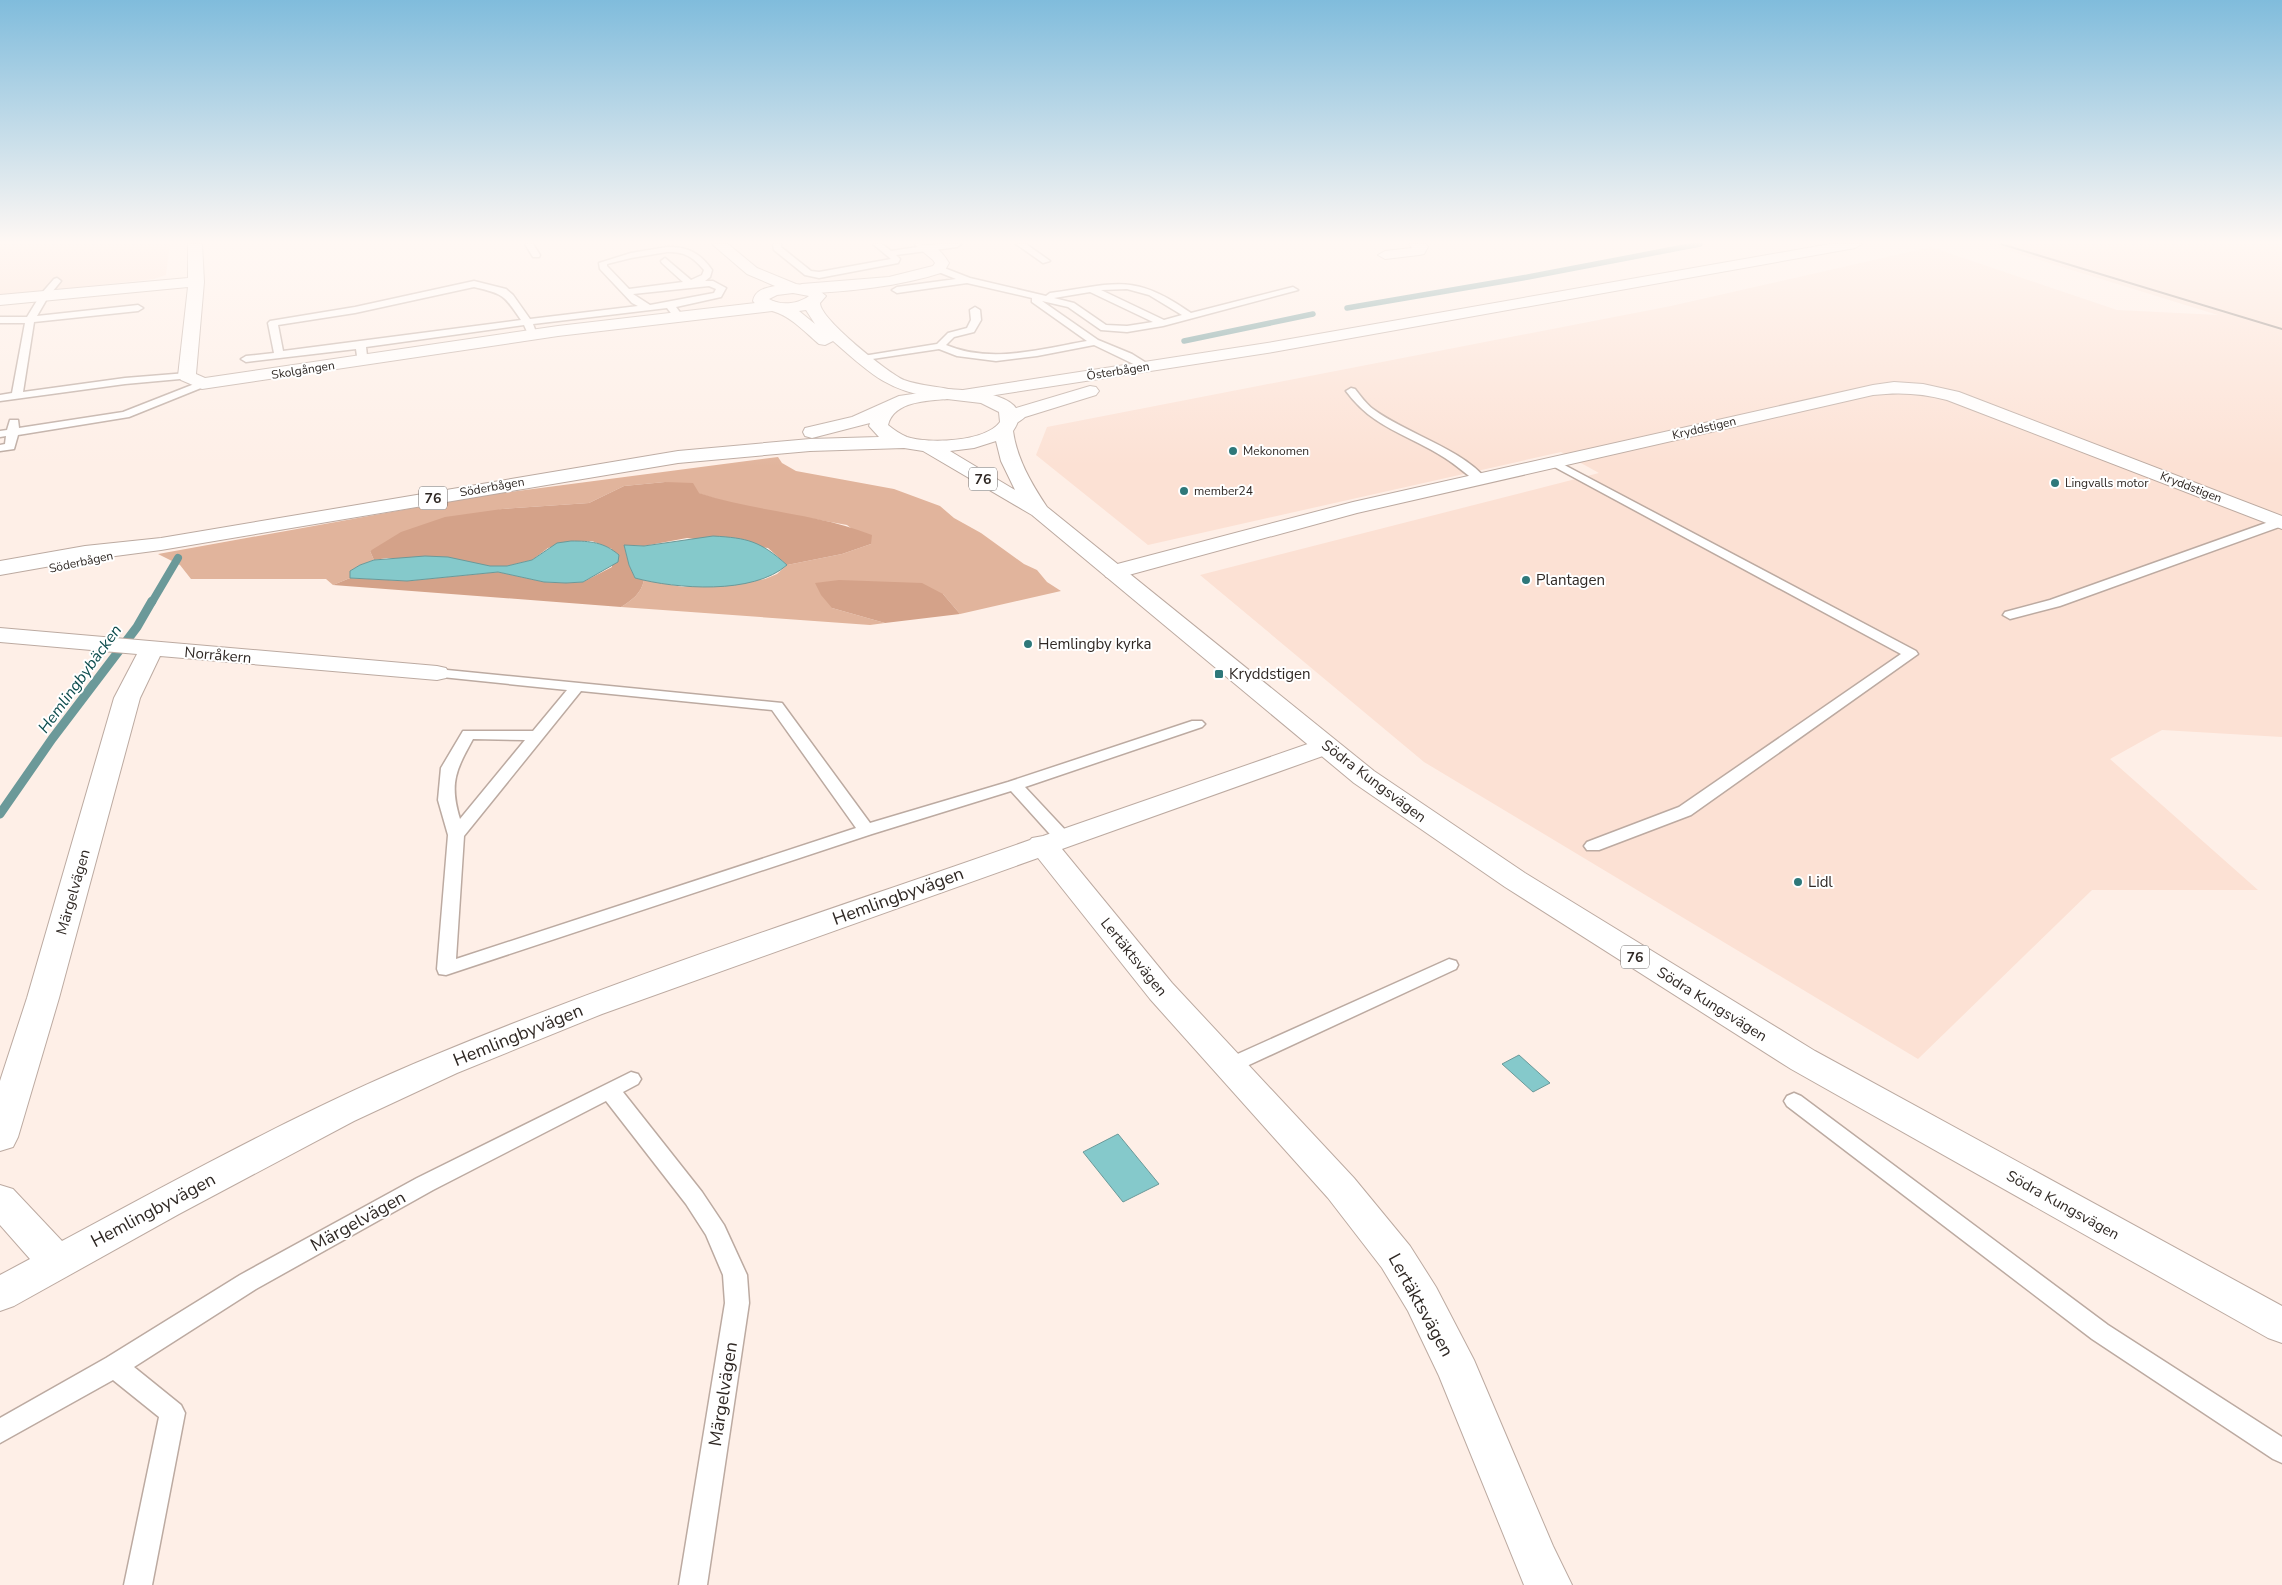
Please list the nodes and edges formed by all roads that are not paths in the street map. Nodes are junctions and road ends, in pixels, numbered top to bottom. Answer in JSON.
{"nodes":[{"id":1,"x":48,"y":318,"type":"edge"},
{"id":2,"x":193,"y":318,"type":"edge"},
{"id":3,"x":304,"y":318,"type":"edge"},
{"id":4,"x":523,"y":318,"type":"edge"},
{"id":5,"x":589,"y":318,"type":"edge"},
{"id":6,"x":609,"y":318,"type":"edge"},
{"id":7,"x":798,"y":318,"type":"edge"},
{"id":8,"x":819,"y":318,"type":"edge"},
{"id":9,"x":976,"y":318,"type":"edge"},
{"id":10,"x":1064,"y":318,"type":"edge"},
{"id":11,"x":1090,"y":318,"type":"edge"},
{"id":12,"x":1150,"y":318,"type":"edge"},
{"id":13,"x":1183,"y":318,"type":"edge"},
{"id":14,"x":1437,"y":318,"type":"edge"},
{"id":15,"x":0,"y":320,"type":"edge"},
{"id":16,"x":30,"y":320,"type":"junction"},
{"id":17,"x":1163,"y":324,"type":"junction"},
{"id":18,"x":529,"y":328,"type":"junction"},
{"id":19,"x":1095,"y":342,"type":"junction"},
{"id":20,"x":940,"y":346,"type":"junction"},
{"id":21,"x":1273,"y":347,"type":"junction"},
{"id":22,"x":362,"y":353,"type":"junction"},
{"id":23,"x":280,"y":355,"type":"junction"},
{"id":24,"x":246,"y":359,"type":"dead end"},
{"id":25,"x":863,"y":359,"type":"junction"},
{"id":26,"x":1144,"y":366,"type":"junction"},
{"id":27,"x":187,"y":376,"type":"junction"},
{"id":28,"x":202,"y":384,"type":"junction"},
{"id":29,"x":1351,"y":392,"type":"dead end"},
{"id":30,"x":955,"y":394,"type":"junction"},
{"id":31,"x":17,"y":395,"type":"junction"},
{"id":32,"x":0,"y":398,"type":"edge"},
{"id":33,"x":889,"y":408,"type":"junction"},
{"id":34,"x":75,"y":418,"type":"joint"},
{"id":35,"x":1007,"y":425,"type":"junction"},
{"id":36,"x":13,"y":426,"type":"junction"},
{"id":37,"x":0,"y":434,"type":"edge"},
{"id":38,"x":904,"y":442,"type":"junction"},
{"id":39,"x":928,"y":446,"type":"junction"},
{"id":40,"x":0,"y":448,"type":"edge"},
{"id":41,"x":705,"y":454,"type":"junction"},
{"id":42,"x":1553,"y":462,"type":"junction"},
{"id":43,"x":1480,"y":479,"type":"junction"},
{"id":44,"x":1039,"y":511,"type":"junction"},
{"id":45,"x":2281,"y":522,"type":"edge"},
{"id":46,"x":161,"y":544,"type":"junction"},
{"id":47,"x":0,"y":568,"type":"edge"},
{"id":48,"x":1114,"y":572,"type":"junction"},
{"id":49,"x":0,"y":578,"type":"edge"},
{"id":50,"x":2010,"y":615,"type":"dead end"},
{"id":51,"x":0,"y":635,"type":"edge"},
{"id":52,"x":141,"y":647,"type":"junction"},
{"id":53,"x":437,"y":673,"type":"joint"},
{"id":54,"x":577,"y":687,"type":"junction"},
{"id":55,"x":1197,"y":724,"type":"dead end"},
{"id":56,"x":539,"y":736,"type":"junction"},
{"id":57,"x":1325,"y":746,"type":"junction"},
{"id":58,"x":1014,"y":785,"type":"junction"},
{"id":59,"x":866,"y":830,"type":"junction"},
{"id":60,"x":456,"y":835,"type":"junction"},
{"id":61,"x":1053,"y":841,"type":"junction"},
{"id":62,"x":1593,"y":846,"type":"dead end"},
{"id":63,"x":1449,"y":966,"type":"dead end"},
{"id":64,"x":1229,"y":1066,"type":"junction"},
{"id":65,"x":631,"y":1079,"type":"dead end"},
{"id":66,"x":610,"y":1091,"type":"junction"},
{"id":67,"x":1794,"y":1101,"type":"dead end"},
{"id":68,"x":0,"y":1137,"type":"edge"},
{"id":69,"x":0,"y":1200,"type":"edge"},
{"id":70,"x":57,"y":1262,"type":"junction"},
{"id":71,"x":0,"y":1294,"type":"edge"},
{"id":72,"x":2282,"y":1326,"type":"edge"},
{"id":73,"x":114,"y":1366,"type":"junction"},
{"id":74,"x":0,"y":1431,"type":"edge"},
{"id":75,"x":2282,"y":1451,"type":"edge"},
{"id":76,"x":138,"y":1585,"type":"edge"},
{"id":77,"x":693,"y":1585,"type":"edge"},
{"id":78,"x":1549,"y":1585,"type":"edge"}],
"edges":[{"from":1,"to":16,"type":"lane"},
{"from":2,"to":27,"type":"main road"},
{"from":3,"to":23,"type":"lane"},
{"from":4,"to":18,"type":"lane"},
{"from":5,"to":18,"type":"lane"},
{"from":6,"to":18,"type":"main road","name":"Skolgången"},
{"from":7,"to":33,"type":"main road"},
{"from":8,"to":25,"type":"main road"},
{"from":9,"to":20,"type":"lane"},
{"from":10,"to":19,"type":"lane"},
{"from":11,"to":17,"type":"lane"},
{"from":12,"to":17,"type":"lane"},
{"from":13,"to":17,"type":"lane"},
{"from":14,"to":21,"type":"main road","name":"Österbågen"},
{"from":15,"to":16,"type":"lane"},
{"from":16,"to":31,"type":"lane"},
{"from":18,"to":22,"type":"main road","name":"Skolgången"},
{"from":19,"to":20,"type":"lane"},
{"from":19,"to":26,"type":"lane"},
{"from":20,"to":25,"type":"lane"},
{"from":21,"to":26,"type":"main road","name":"Österbågen"},
{"from":21,"to":35,"type":"main road","name":"Österbågen"},
{"from":22,"to":23,"type":"lane"},
{"from":22,"to":28,"type":"main road","name":"Skolgången"},
{"from":23,"to":24,"type":"lane"},
{"from":25,"to":30,"type":"main road"},
{"from":26,"to":30,"type":"main road","name":"Österbågen"},
{"from":27,"to":28,"type":"main road"},
{"from":27,"to":31,"type":"lane"},
{"from":28,"to":34,"type":"lane"},
{"from":29,"to":43,"type":"lane"},
{"from":30,"to":33,"type":"main road","name":"Söderbågen"},
{"from":30,"to":35,"type":"main road"},
{"from":31,"to":32,"type":"lane"},
{"from":33,"to":38,"type":"main road"},
{"from":33,"to":41,"type":"main road","name":"Söderbågen","number":"76"},
{"from":34,"to":36,"type":"lane"},
{"from":35,"to":39,"type":"main road","name":"Österbågen"},
{"from":35,"to":44,"type":"main road","name":"Södra Kungsvägen","number":"76"},
{"from":36,"to":37,"type":"lane"},
{"from":36,"to":40,"type":"lane"},
{"from":38,"to":39,"type":"main road"},
{"from":38,"to":41,"type":"main road","name":"Söderbågen","number":"76"},
{"from":39,"to":44,"type":"main road","name":"Södra Kungsvägen","number":"76"},
{"from":41,"to":46,"type":"main road","name":"Söderbågen","number":"76"},
{"from":42,"to":43,"type":"main road","name":"Kryddstigen"},
{"from":42,"to":45,"type":"main road","name":"Kryddstigen"},
{"from":42,"to":62,"type":"lane"},
{"from":43,"to":48,"type":"main road","name":"Kryddstigen"},
{"from":44,"to":48,"type":"main road","name":"Södra Kungsvägen","number":"76"},
{"from":45,"to":50,"type":"lane"},
{"from":46,"to":47,"type":"main road","name":"Söderbågen","number":"76"},
{"from":46,"to":49,"type":"main road","name":"Söderbågen","number":"76"},
{"from":48,"to":57,"type":"main road","name":"Södra Kungsvägen","number":"76"},
{"from":51,"to":52,"type":"main road","name":"Norråkern"},
{"from":52,"to":53,"type":"main road","name":"Norråkern"},
{"from":52,"to":68,"type":"main road","name":"Märgelvägen"},
{"from":53,"to":54,"type":"lane"},
{"from":54,"to":56,"type":"lane"},
{"from":54,"to":59,"type":"lane"},
{"from":55,"to":58,"type":"lane"},
{"from":56,"to":60,"type":"lane"},
{"from":56,"to":60,"type":"lane"},
{"from":57,"to":61,"type":"main road","name":"Hemlingbyvägen"},
{"from":57,"to":72,"type":"main road","name":"Södra Kungsvägen","number":"76"},
{"from":58,"to":59,"type":"lane"},
{"from":58,"to":61,"type":"lane"},
{"from":59,"to":60,"type":"lane"},
{"from":61,"to":64,"type":"main road","name":"Lertäktsvägen"},
{"from":61,"to":70,"type":"main road","name":"Hemlingbyvägen"},
{"from":63,"to":64,"type":"lane"},
{"from":64,"to":78,"type":"main road","name":"Lertäktsvägen"},
{"from":65,"to":66,"type":"lane","name":"Märgelvägen"},
{"from":66,"to":73,"type":"lane","name":"Märgelvägen"},
{"from":66,"to":77,"type":"lane","name":"Märgelvägen"},
{"from":67,"to":75,"type":"lane"},
{"from":69,"to":70,"type":"main road"},
{"from":70,"to":71,"type":"main road","name":"Hemlingbyvägen"},
{"from":73,"to":74,"type":"lane","name":"Märgelvägen"},
{"from":73,"to":76,"type":"lane"}]}
